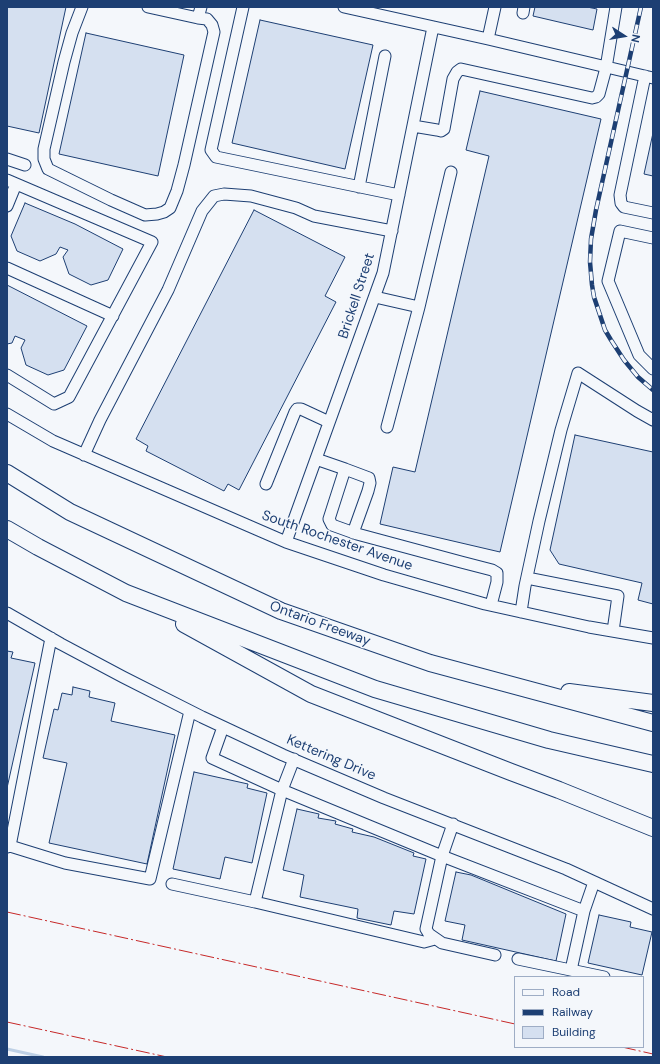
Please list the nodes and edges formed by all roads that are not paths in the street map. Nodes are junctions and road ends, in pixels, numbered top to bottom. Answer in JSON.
{"nodes":[{"id":1,"x":82,"y":7,"type":"edge"},
{"id":2,"x":148,"y":7,"type":"edge"},
{"id":3,"x":243,"y":7,"type":"edge"},
{"id":4,"x":344,"y":7,"type":"edge"},
{"id":5,"x":495,"y":7,"type":"edge"},
{"id":6,"x":616,"y":7,"type":"edge"},
{"id":7,"x":378,"y":11,"type":"edge"},
{"id":8,"x":200,"y":12,"type":"edge"},
{"id":9,"x":433,"y":27,"type":"junction"},
{"id":10,"x":488,"y":39,"type":"junction"},
{"id":11,"x":385,"y":56,"type":"dead end"},
{"id":12,"x":606,"y":68,"type":"junction"},
{"id":13,"x":649,"y":77,"type":"edge"},
{"id":14,"x":413,"y":126,"type":"junction"},
{"id":15,"x":7,"y":159,"type":"edge"},
{"id":16,"x":25,"y":165,"type":"dead end"},
{"id":17,"x":451,"y":172,"type":"dead end"},
{"id":18,"x":11,"y":182,"type":"edge"},
{"id":19,"x":359,"y":187,"type":"junction"},
{"id":20,"x":399,"y":195,"type":"junction"},
{"id":21,"x":7,"y":206,"type":"edge"},
{"id":22,"x":653,"y":213,"type":"edge"},
{"id":23,"x":392,"y":231,"type":"junction"},
{"id":24,"x":653,"y":238,"type":"edge"},
{"id":25,"x":7,"y":268,"type":"edge"},
{"id":26,"x":375,"y":297,"type":"junction"},
{"id":27,"x":419,"y":307,"type":"junction"},
{"id":28,"x":113,"y":316,"type":"junction"},
{"id":29,"x":653,"y":369,"type":"edge"},
{"id":30,"x":7,"y":375,"type":"edge"},
{"id":31,"x":7,"y":414,"type":"edge"},
{"id":32,"x":653,"y":420,"type":"edge"},
{"id":33,"x":329,"y":422,"type":"junction"},
{"id":34,"x":387,"y":427,"type":"dead end"},
{"id":35,"x":84,"y":455,"type":"junction"},
{"id":36,"x":316,"y":459,"type":"junction"},
{"id":37,"x":345,"y":469,"type":"junction"},
{"id":38,"x":7,"y":473,"type":"edge"},
{"id":39,"x":266,"y":484,"type":"dead end"},
{"id":40,"x":7,"y":529,"type":"edge"},
{"id":41,"x":353,"y":533,"type":"junction"},
{"id":42,"x":286,"y":542,"type":"junction"},
{"id":43,"x":527,"y":578,"type":"junction"},
{"id":44,"x":126,"y":593,"type":"junction"},
{"id":45,"x":491,"y":605,"type":"junction"},
{"id":46,"x":522,"y":612,"type":"junction"},
{"id":47,"x":7,"y":613,"type":"edge"},
{"id":48,"x":613,"y":631,"type":"junction"},
{"id":49,"x":51,"y":638,"type":"junction"},
{"id":50,"x":653,"y":638,"type":"edge"},
{"id":51,"x":504,"y":683,"type":"junction"},
{"id":52,"x":653,"y":703,"type":"edge"},
{"id":53,"x":190,"y":711,"type":"junction"},
{"id":54,"x":653,"y":723,"type":"edge"},
{"id":55,"x":223,"y":727,"type":"junction"},
{"id":56,"x":294,"y":760,"type":"junction"},
{"id":57,"x":653,"y":764,"type":"edge"},
{"id":58,"x":282,"y":790,"type":"junction"},
{"id":59,"x":560,"y":790,"type":"junction"},
{"id":60,"x":653,"y":816,"type":"edge"},
{"id":61,"x":453,"y":824,"type":"junction"},
{"id":62,"x":653,"y":828,"type":"edge"},
{"id":63,"x":8,"y":847,"type":"edge"},
{"id":64,"x":442,"y":856,"type":"junction"},
{"id":65,"x":594,"y":882,"type":"junction"},
{"id":66,"x":172,"y":884,"type":"dead end"},
{"id":67,"x":255,"y":902,"type":"junction"},
{"id":68,"x":653,"y":909,"type":"edge"},
{"id":69,"x":584,"y":911,"type":"junction"},
{"id":70,"x":435,"y":939,"type":"junction"},
{"id":71,"x":495,"y":955,"type":"dead end"},
{"id":72,"x":518,"y":959,"type":"dead end"},
{"id":73,"x":571,"y":970,"type":"junction"},
{"id":74,"x":599,"y":976,"type":"edge"}],
"edges":[{"from":1,"to":8,"type":"street"},
{"from":2,"to":8,"type":"street"},
{"from":3,"to":19,"type":"street"},
{"from":4,"to":7,"type":"street"},
{"from":5,"to":10,"type":"street"},
{"from":6,"to":12,"type":"street"},
{"from":7,"to":9,"type":"street"},
{"from":9,"to":10,"type":"street"},
{"from":9,"to":14,"type":"street","name":"Brickell Street"},
{"from":10,"to":12,"type":"street"},
{"from":11,"to":19,"type":"street"},
{"from":12,"to":13,"type":"street"},
{"from":12,"to":14,"type":"street"},
{"from":13,"to":22,"type":"street"},
{"from":14,"to":20,"type":"street","name":"Brickell Street"},
{"from":15,"to":16,"type":"street"},
{"from":17,"to":27,"type":"street"},
{"from":18,"to":21,"type":"street"},
{"from":18,"to":28,"type":"street"},
{"from":19,"to":20,"type":"street"},
{"from":20,"to":23,"type":"street","name":"Brickell Street"},
{"from":23,"to":26,"type":"street","name":"Brickell Street"},
{"from":23,"to":35,"type":"street"},
{"from":24,"to":29,"type":"street"},
{"from":25,"to":28,"type":"street"},
{"from":26,"to":27,"type":"street"},
{"from":26,"to":33,"type":"street","name":"Brickell Street"},
{"from":27,"to":34,"type":"street"},
{"from":28,"to":30,"type":"street"},
{"from":31,"to":35,"type":"street","name":"South Rochester Avenue"},
{"from":32,"to":43,"type":"street"},
{"from":33,"to":36,"type":"street","name":"Brickell Street"},
{"from":33,"to":39,"type":"street"},
{"from":35,"to":42,"type":"street","name":"South Rochester Avenue"},
{"from":36,"to":37,"type":"street"},
{"from":36,"to":42,"type":"street","name":"Brickell Street"},
{"from":37,"to":41,"type":"street"},
{"from":37,"to":41,"type":"street"},
{"from":38,"to":51,"type":"highway","name":"Ontario Freeway"},
{"from":40,"to":44,"type":"highway"},
{"from":41,"to":45,"type":"street"},
{"from":42,"to":45,"type":"street","name":"South Rochester Avenue"},
{"from":43,"to":46,"type":"street"},
{"from":43,"to":48,"type":"street"},
{"from":44,"to":57,"type":"highway"},
{"from":44,"to":59,"type":"highway"},
{"from":45,"to":46,"type":"street","name":"South Rochester Avenue"},
{"from":46,"to":48,"type":"street","name":"South Rochester Avenue"},
{"from":47,"to":49,"type":"street","name":"Kettering Drive"},
{"from":48,"to":50,"type":"street","name":"South Rochester Avenue"},
{"from":49,"to":53,"type":"street","name":"Kettering Drive"},
{"from":49,"to":63,"type":"street"},
{"from":51,"to":52,"type":"highway"},
{"from":51,"to":54,"type":"highway","name":"Ontario Freeway"},
{"from":53,"to":55,"type":"street","name":"Kettering Drive"},
{"from":53,"to":63,"type":"street"},
{"from":55,"to":56,"type":"street","name":"Kettering Drive"},
{"from":55,"to":58,"type":"street"},
{"from":56,"to":58,"type":"street"},
{"from":56,"to":61,"type":"street","name":"Kettering Drive"},
{"from":58,"to":64,"type":"street"},
{"from":58,"to":67,"type":"street"},
{"from":59,"to":60,"type":"highway"},
{"from":59,"to":62,"type":"highway"},
{"from":61,"to":64,"type":"street"},
{"from":61,"to":65,"type":"street","name":"Kettering Drive"},
{"from":64,"to":69,"type":"street"},
{"from":64,"to":70,"type":"street"},
{"from":65,"to":68,"type":"street","name":"Kettering Drive"},
{"from":65,"to":69,"type":"street"},
{"from":66,"to":67,"type":"street"},
{"from":67,"to":70,"type":"street"},
{"from":69,"to":73,"type":"street"},
{"from":70,"to":71,"type":"street"},
{"from":72,"to":73,"type":"street"},
{"from":73,"to":74,"type":"street"}]}
